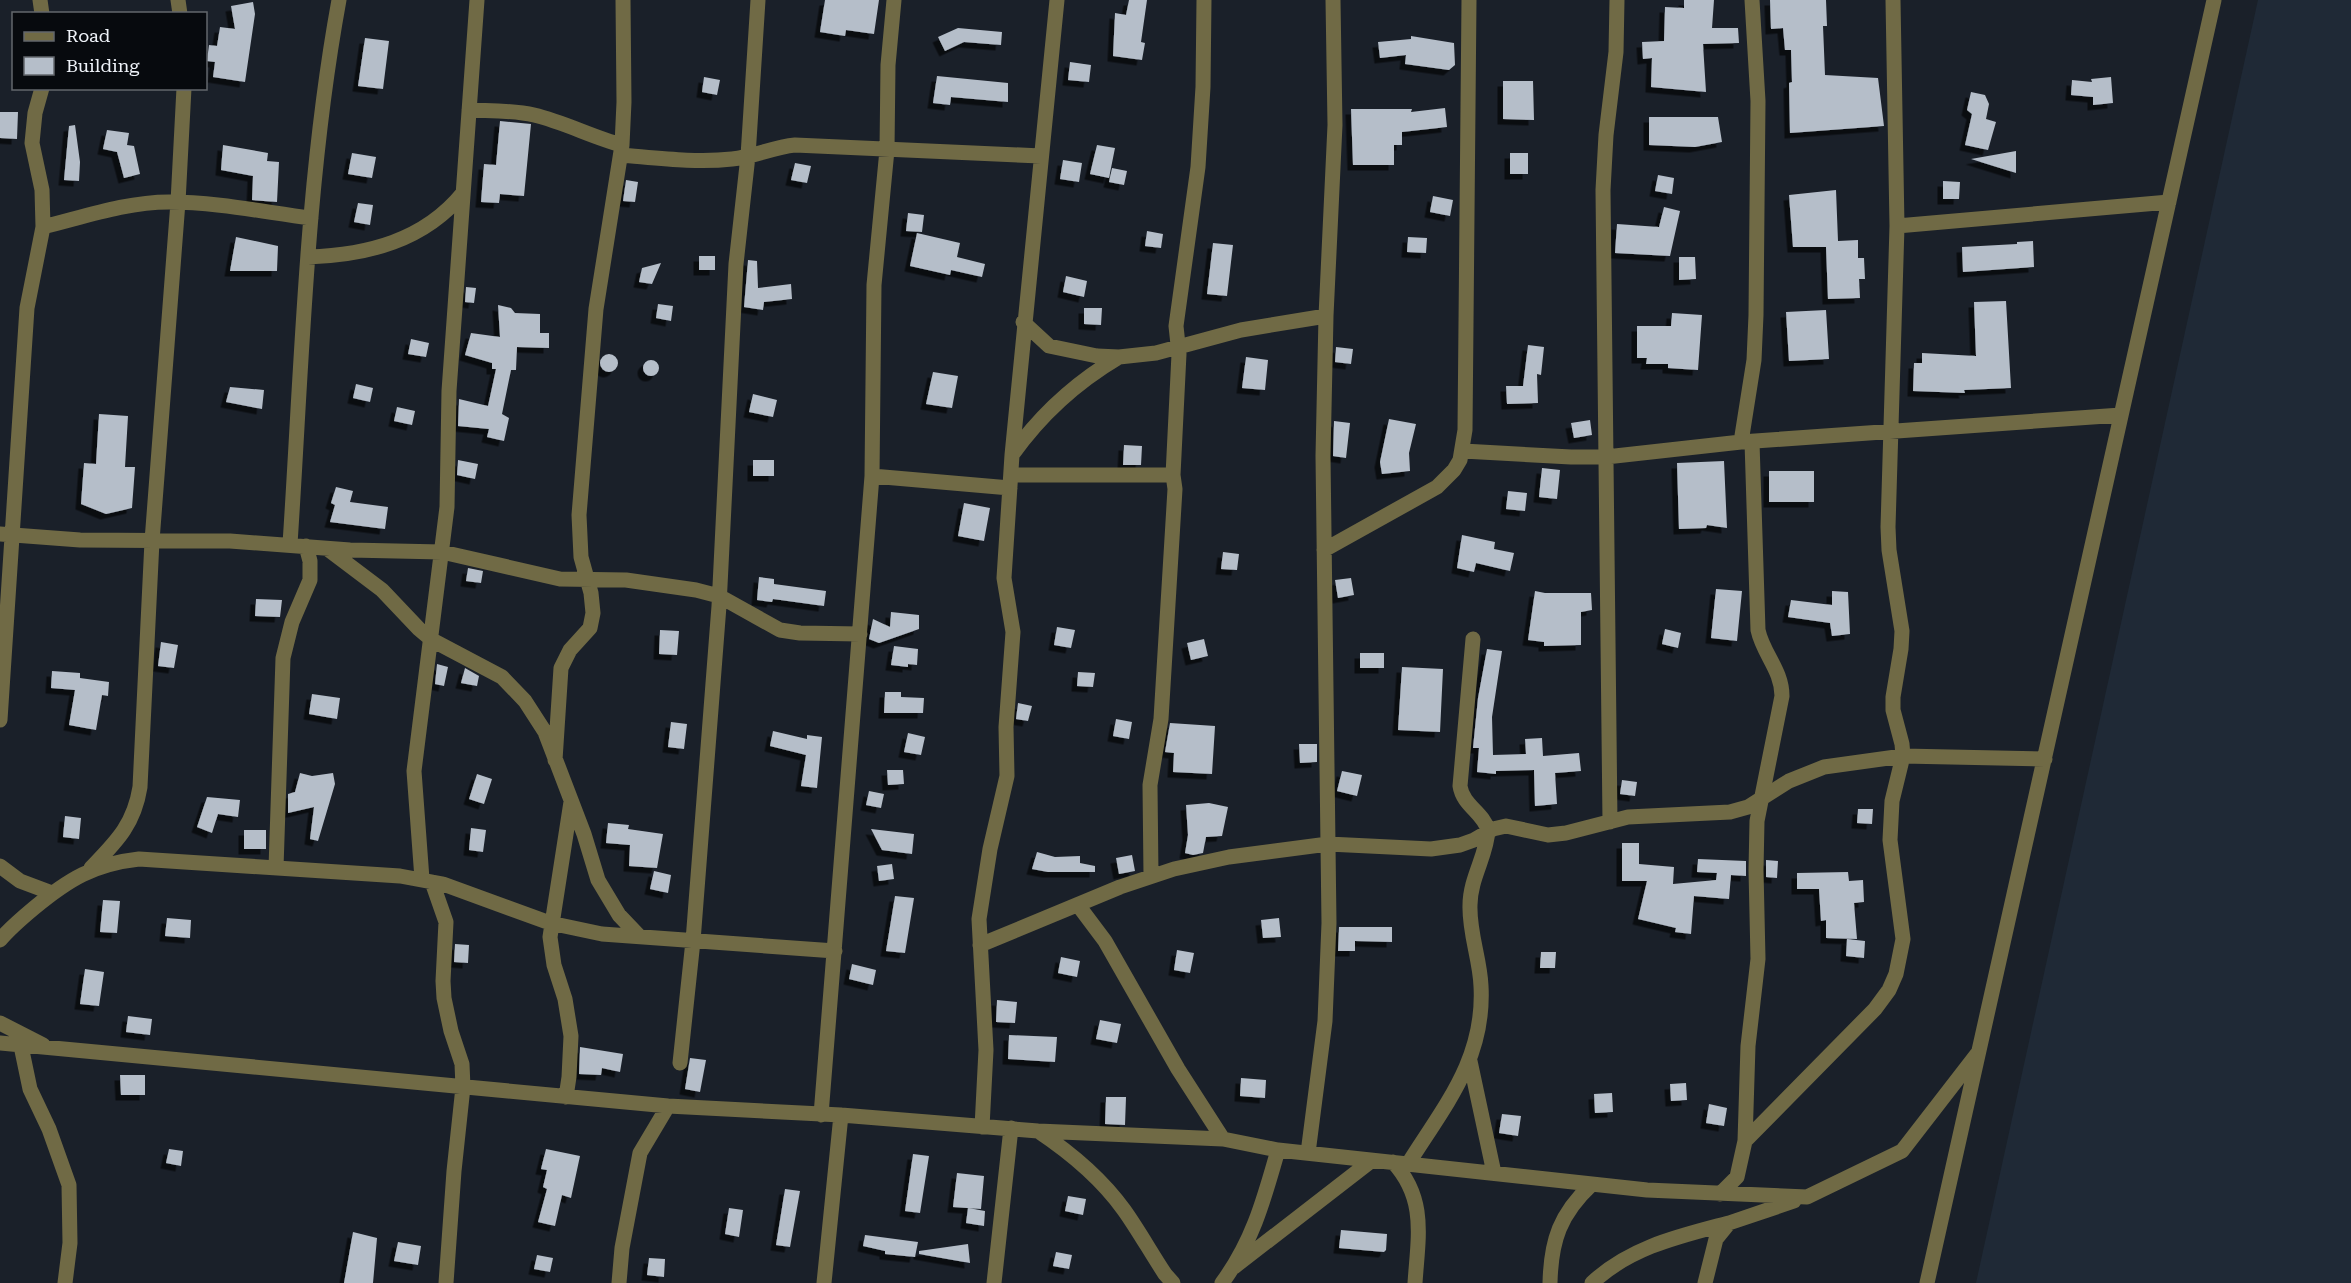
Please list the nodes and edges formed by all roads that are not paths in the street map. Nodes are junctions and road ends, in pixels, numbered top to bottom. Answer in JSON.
{"nodes":[{"id":1,"x":339,"y":0,"type":"edge"},
{"id":2,"x":477,"y":0,"type":"edge"},
{"id":3,"x":623,"y":0,"type":"edge"},
{"id":4,"x":758,"y":0,"type":"edge"},
{"id":5,"x":894,"y":0,"type":"edge"},
{"id":6,"x":1057,"y":0,"type":"edge"},
{"id":7,"x":1204,"y":0,"type":"edge"},
{"id":8,"x":1333,"y":0,"type":"edge"},
{"id":9,"x":1468,"y":0,"type":"edge"},
{"id":10,"x":1617,"y":0,"type":"edge"},
{"id":11,"x":1752,"y":0,"type":"edge"},
{"id":12,"x":1893,"y":0,"type":"edge"},
{"id":13,"x":2214,"y":0,"type":"edge"},
{"id":14,"x":41,"y":90,"type":"edge"},
{"id":15,"x":184,"y":90,"type":"edge"},
{"id":16,"x":469,"y":110,"type":"junction"},
{"id":17,"x":622,"y":150,"type":"junction"},
{"id":18,"x":887,"y":150,"type":"junction"},
{"id":19,"x":748,"y":156,"type":"junction"},
{"id":20,"x":1041,"y":156,"type":"junction"},
{"id":21,"x":463,"y":194,"type":"junction"},
{"id":22,"x":178,"y":202,"type":"junction"},
{"id":23,"x":2169,"y":202,"type":"junction"},
{"id":24,"x":311,"y":218,"type":"junction"},
{"id":25,"x":1897,"y":226,"type":"junction"},
{"id":26,"x":43,"y":227,"type":"junction"},
{"id":27,"x":308,"y":257,"type":"junction"},
{"id":28,"x":1326,"y":316,"type":"junction"},
{"id":29,"x":1023,"y":322,"type":"junction"},
{"id":30,"x":1179,"y":348,"type":"junction"},
{"id":31,"x":1119,"y":357,"type":"junction"},
{"id":32,"x":2121,"y":416,"type":"junction"},
{"id":33,"x":1890,"y":431,"type":"junction"},
{"id":34,"x":1747,"y":442,"type":"junction"},
{"id":35,"x":1463,"y":451,"type":"junction"},
{"id":36,"x":1012,"y":455,"type":"junction"},
{"id":37,"x":1606,"y":457,"type":"junction"},
{"id":38,"x":1173,"y":475,"type":"junction"},
{"id":39,"x":872,"y":476,"type":"junction"},
{"id":40,"x":1010,"y":482,"type":"junction"},
{"id":41,"x":6,"y":534,"type":"edge"},
{"id":42,"x":152,"y":541,"type":"junction"},
{"id":43,"x":290,"y":544,"type":"junction"},
{"id":44,"x":306,"y":546,"type":"junction"},
{"id":45,"x":325,"y":548,"type":"junction"},
{"id":46,"x":1324,"y":550,"type":"junction"},
{"id":47,"x":442,"y":552,"type":"junction"},
{"id":48,"x":585,"y":580,"type":"junction"},
{"id":49,"x":719,"y":596,"type":"junction"},
{"id":50,"x":860,"y":634,"type":"junction"},
{"id":51,"x":429,"y":637,"type":"junction"},
{"id":52,"x":1473,"y":639,"type":"dead end"},
{"id":53,"x":0,"y":720,"type":"edge"},
{"id":54,"x":1903,"y":756,"type":"junction"},
{"id":55,"x":2045,"y":759,"type":"junction"},
{"id":56,"x":555,"y":760,"type":"junction"},
{"id":57,"x":571,"y":801,"type":"junction"},
{"id":58,"x":1760,"y":801,"type":"junction"},
{"id":59,"x":1610,"y":822,"type":"junction"},
{"id":60,"x":1488,"y":834,"type":"junction"},
{"id":61,"x":1328,"y":844,"type":"junction"},
{"id":62,"x":0,"y":866,"type":"edge"},
{"id":63,"x":276,"y":868,"type":"junction"},
{"id":64,"x":89,"y":870,"type":"junction"},
{"id":65,"x":1151,"y":876,"type":"junction"},
{"id":66,"x":427,"y":880,"type":"junction"},
{"id":67,"x":52,"y":893,"type":"junction"},
{"id":68,"x":1078,"y":905,"type":"junction"},
{"id":69,"x":550,"y":923,"type":"junction"},
{"id":70,"x":639,"y":936,"type":"junction"},
{"id":71,"x":0,"y":940,"type":"edge"},
{"id":72,"x":693,"y":940,"type":"junction"},
{"id":73,"x":980,"y":945,"type":"junction"},
{"id":74,"x":835,"y":951,"type":"junction"},
{"id":75,"x":0,"y":1023,"type":"edge"},
{"id":76,"x":0,"y":1043,"type":"edge"},
{"id":77,"x":21,"y":1046,"type":"junction"},
{"id":78,"x":51,"y":1049,"type":"junction"},
{"id":79,"x":1977,"y":1054,"type":"junction"},
{"id":80,"x":1470,"y":1061,"type":"junction"},
{"id":81,"x":680,"y":1063,"type":"dead end"},
{"id":82,"x":463,"y":1087,"type":"junction"},
{"id":83,"x":566,"y":1097,"type":"junction"},
{"id":84,"x":668,"y":1106,"type":"junction"},
{"id":85,"x":821,"y":1115,"type":"junction"},
{"id":86,"x":841,"y":1115,"type":"junction"},
{"id":87,"x":982,"y":1127,"type":"junction"},
{"id":88,"x":1011,"y":1128,"type":"junction"},
{"id":89,"x":1038,"y":1131,"type":"junction"},
{"id":90,"x":1223,"y":1138,"type":"junction"},
{"id":91,"x":1745,"y":1142,"type":"junction"},
{"id":92,"x":1278,"y":1150,"type":"junction"},
{"id":93,"x":1308,"y":1153,"type":"junction"},
{"id":94,"x":1371,"y":1161,"type":"junction"},
{"id":95,"x":1401,"y":1163,"type":"junction"},
{"id":96,"x":1494,"y":1173,"type":"junction"},
{"id":97,"x":1592,"y":1184,"type":"junction"},
{"id":98,"x":1720,"y":1194,"type":"junction"},
{"id":99,"x":1807,"y":1197,"type":"junction"},
{"id":100,"x":1729,"y":1223,"type":"junction"},
{"id":101,"x":1234,"y":1267,"type":"junction"},
{"id":102,"x":65,"y":1283,"type":"edge"},
{"id":103,"x":446,"y":1283,"type":"edge"},
{"id":104,"x":619,"y":1283,"type":"edge"},
{"id":105,"x":824,"y":1283,"type":"edge"},
{"id":106,"x":994,"y":1283,"type":"edge"},
{"id":107,"x":1173,"y":1283,"type":"edge"},
{"id":108,"x":1222,"y":1283,"type":"edge"},
{"id":109,"x":1415,"y":1283,"type":"edge"},
{"id":110,"x":1550,"y":1283,"type":"edge"},
{"id":111,"x":1593,"y":1283,"type":"edge"},
{"id":112,"x":1705,"y":1283,"type":"edge"},
{"id":113,"x":1927,"y":1283,"type":"edge"}],
"edges":[{"from":1,"to":24,"type":"street"},
{"from":2,"to":16,"type":"street"},
{"from":3,"to":17,"type":"street"},
{"from":4,"to":19,"type":"street"},
{"from":5,"to":18,"type":"street"},
{"from":6,"to":20,"type":"street"},
{"from":7,"to":30,"type":"street"},
{"from":8,"to":28,"type":"street"},
{"from":9,"to":35,"type":"street"},
{"from":10,"to":37,"type":"street"},
{"from":11,"to":34,"type":"street"},
{"from":12,"to":25,"type":"street"},
{"from":13,"to":23,"type":"street"},
{"from":14,"to":26,"type":"street"},
{"from":15,"to":22,"type":"street"},
{"from":16,"to":17,"type":"street"},
{"from":16,"to":21,"type":"street"},
{"from":17,"to":19,"type":"street"},
{"from":17,"to":48,"type":"street"},
{"from":18,"to":19,"type":"street"},
{"from":18,"to":20,"type":"street"},
{"from":18,"to":39,"type":"street"},
{"from":19,"to":49,"type":"street"},
{"from":20,"to":29,"type":"street"},
{"from":21,"to":27,"type":"street"},
{"from":21,"to":47,"type":"street"},
{"from":22,"to":24,"type":"street"},
{"from":22,"to":26,"type":"street"},
{"from":22,"to":42,"type":"street"},
{"from":23,"to":25,"type":"street"},
{"from":23,"to":32,"type":"street"},
{"from":24,"to":27,"type":"street"},
{"from":25,"to":33,"type":"street"},
{"from":26,"to":41,"type":"street"},
{"from":27,"to":43,"type":"street"},
{"from":28,"to":30,"type":"street"},
{"from":28,"to":46,"type":"street"},
{"from":29,"to":31,"type":"street"},
{"from":29,"to":36,"type":"street"},
{"from":30,"to":31,"type":"street"},
{"from":30,"to":38,"type":"street"},
{"from":31,"to":36,"type":"street"},
{"from":32,"to":33,"type":"street"},
{"from":32,"to":55,"type":"street"},
{"from":33,"to":34,"type":"street"},
{"from":33,"to":54,"type":"street"},
{"from":34,"to":37,"type":"street"},
{"from":34,"to":58,"type":"street"},
{"from":35,"to":37,"type":"street"},
{"from":35,"to":46,"type":"street"},
{"from":36,"to":40,"type":"street"},
{"from":37,"to":59,"type":"street"},
{"from":38,"to":40,"type":"street"},
{"from":38,"to":65,"type":"street"},
{"from":39,"to":40,"type":"street"},
{"from":39,"to":50,"type":"street"},
{"from":40,"to":73,"type":"street"},
{"from":41,"to":42,"type":"street"},
{"from":41,"to":53,"type":"street"},
{"from":42,"to":43,"type":"street"},
{"from":42,"to":64,"type":"street"},
{"from":43,"to":44,"type":"street"},
{"from":44,"to":45,"type":"street"},
{"from":44,"to":63,"type":"street"},
{"from":45,"to":47,"type":"street"},
{"from":45,"to":51,"type":"street"},
{"from":46,"to":61,"type":"street"},
{"from":47,"to":48,"type":"street"},
{"from":47,"to":51,"type":"street"},
{"from":48,"to":49,"type":"street"},
{"from":48,"to":56,"type":"street"},
{"from":49,"to":50,"type":"street"},
{"from":49,"to":72,"type":"street"},
{"from":50,"to":74,"type":"street"},
{"from":51,"to":56,"type":"street"},
{"from":51,"to":66,"type":"street"},
{"from":52,"to":60,"type":"street"},
{"from":54,"to":55,"type":"street"},
{"from":54,"to":58,"type":"street"},
{"from":54,"to":91,"type":"street"},
{"from":55,"to":79,"type":"street"},
{"from":56,"to":57,"type":"street"},
{"from":57,"to":69,"type":"street"},
{"from":57,"to":70,"type":"street"},
{"from":58,"to":59,"type":"street"},
{"from":58,"to":91,"type":"street"},
{"from":59,"to":60,"type":"street"},
{"from":60,"to":61,"type":"street"},
{"from":60,"to":80,"type":"street"},
{"from":61,"to":65,"type":"street"},
{"from":61,"to":93,"type":"street"},
{"from":62,"to":67,"type":"street"},
{"from":63,"to":64,"type":"street"},
{"from":63,"to":66,"type":"street"},
{"from":64,"to":67,"type":"street"},
{"from":65,"to":68,"type":"street"},
{"from":66,"to":69,"type":"street"},
{"from":66,"to":82,"type":"street"},
{"from":67,"to":71,"type":"street"},
{"from":68,"to":73,"type":"street"},
{"from":68,"to":90,"type":"street"},
{"from":69,"to":70,"type":"street"},
{"from":69,"to":83,"type":"street"},
{"from":70,"to":72,"type":"street"},
{"from":72,"to":74,"type":"street"},
{"from":72,"to":81,"type":"street"},
{"from":73,"to":87,"type":"street"},
{"from":74,"to":85,"type":"street"},
{"from":75,"to":78,"type":"street"},
{"from":76,"to":77,"type":"street"},
{"from":77,"to":78,"type":"street"},
{"from":77,"to":102,"type":"street"},
{"from":78,"to":82,"type":"street"},
{"from":79,"to":99,"type":"street"},
{"from":79,"to":113,"type":"street"},
{"from":80,"to":95,"type":"street"},
{"from":80,"to":96,"type":"street"},
{"from":82,"to":83,"type":"street"},
{"from":82,"to":103,"type":"street"},
{"from":83,"to":84,"type":"street"},
{"from":84,"to":85,"type":"street"},
{"from":84,"to":104,"type":"street"},
{"from":85,"to":86,"type":"street"},
{"from":86,"to":87,"type":"street"},
{"from":86,"to":105,"type":"street"},
{"from":87,"to":88,"type":"street"},
{"from":88,"to":89,"type":"street"},
{"from":88,"to":106,"type":"street"},
{"from":89,"to":90,"type":"street"},
{"from":89,"to":107,"type":"street"},
{"from":90,"to":92,"type":"street"},
{"from":91,"to":98,"type":"street"},
{"from":92,"to":93,"type":"street"},
{"from":92,"to":101,"type":"street"},
{"from":93,"to":94,"type":"street"},
{"from":94,"to":95,"type":"street"},
{"from":94,"to":101,"type":"street"},
{"from":95,"to":96,"type":"street"},
{"from":95,"to":109,"type":"street"},
{"from":96,"to":97,"type":"street"},
{"from":97,"to":98,"type":"street"},
{"from":97,"to":110,"type":"street"},
{"from":98,"to":99,"type":"street"},
{"from":99,"to":100,"type":"street"},
{"from":100,"to":111,"type":"street"},
{"from":100,"to":112,"type":"street"},
{"from":101,"to":108,"type":"street"}]}
